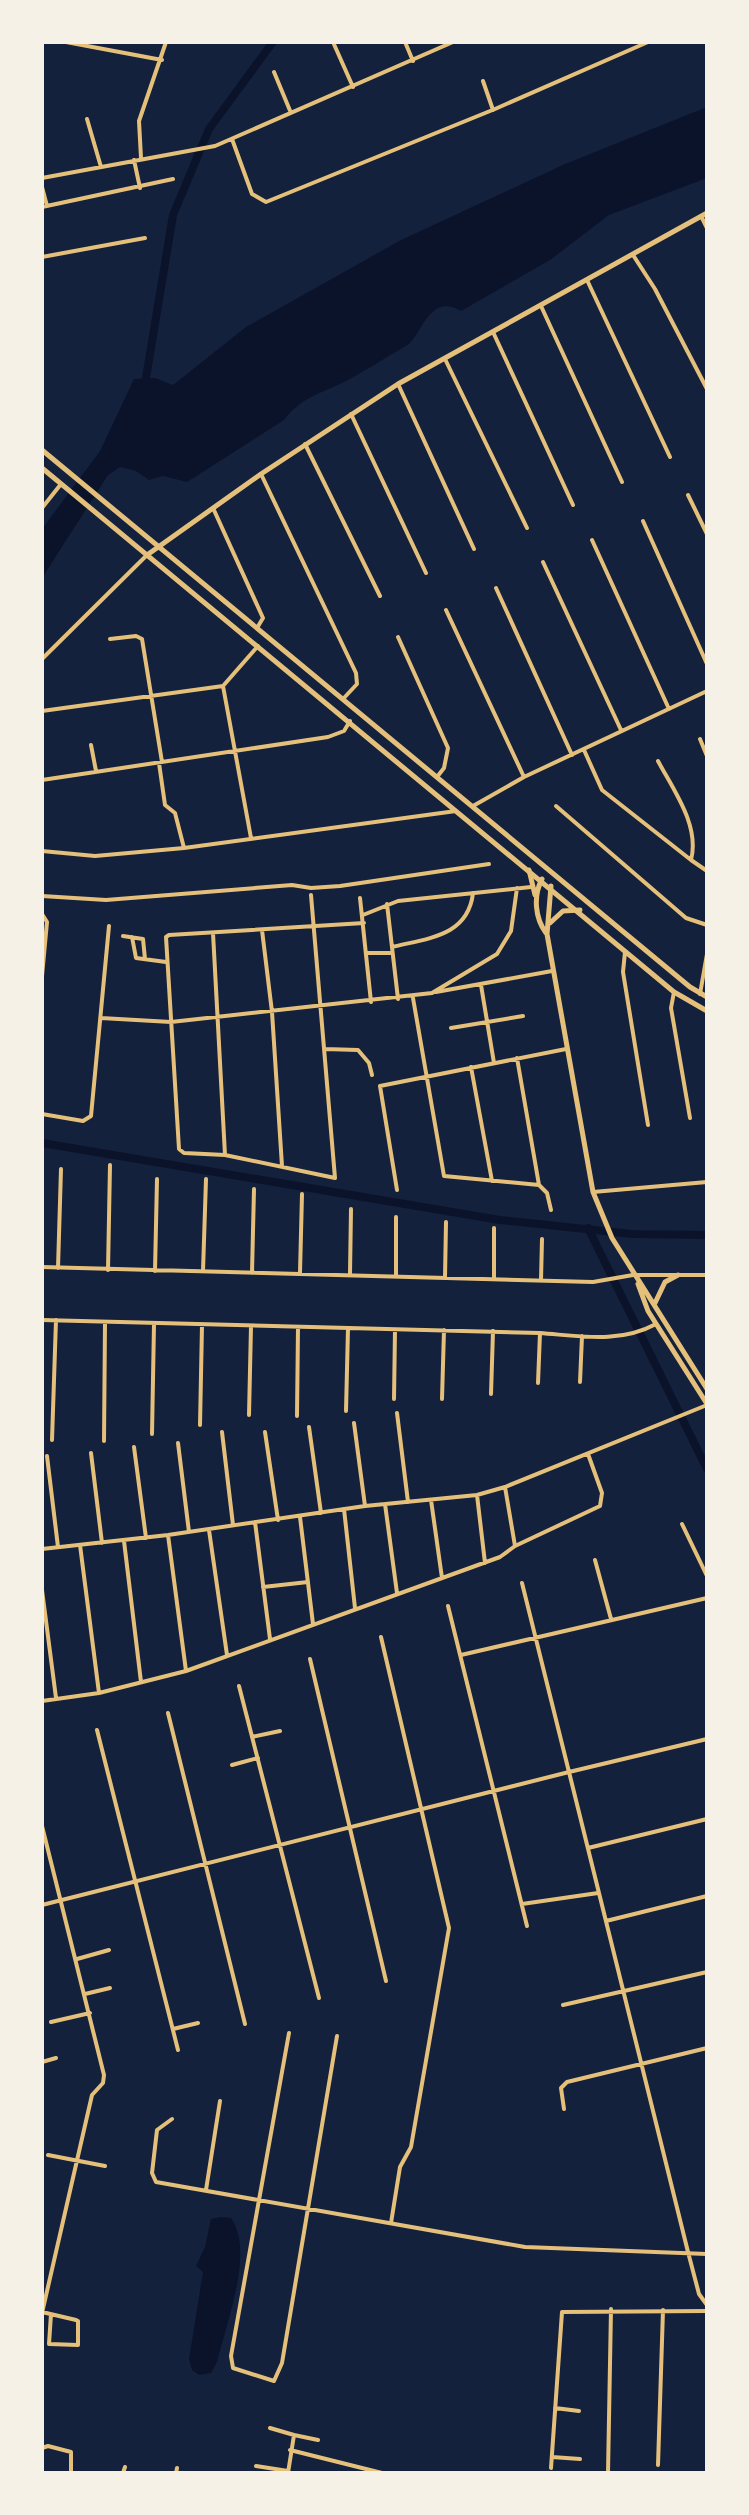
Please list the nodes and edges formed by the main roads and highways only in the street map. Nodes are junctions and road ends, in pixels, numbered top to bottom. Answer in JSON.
{"nodes":[{"id":1,"x":704,"y":214,"type":"edge"},
{"id":2,"x":42,"y":450,"type":"edge"},
{"id":3,"x":42,"y":468,"type":"edge"},
{"id":4,"x":161,"y":549,"type":"junction"},
{"id":5,"x":147,"y":555,"type":"junction"},
{"id":6,"x":528,"y":868,"type":"junction"},
{"id":7,"x":550,"y":869,"type":"junction"},
{"id":8,"x":559,"y":877,"type":"junction"},
{"id":9,"x":542,"y":879,"type":"junction"},
{"id":10,"x":551,"y":886,"type":"junction"},
{"id":11,"x":535,"y":896,"type":"junction"},
{"id":12,"x":580,"y":910,"type":"junction"},
{"id":13,"x":549,"y":924,"type":"junction"},
{"id":14,"x":547,"y":934,"type":"junction"},
{"id":15,"x":704,"y":995,"type":"edge"},
{"id":16,"x":707,"y":1011,"type":"edge"},
{"id":17,"x":678,"y":1275,"type":"road end"},
{"id":18,"x":638,"y":1283,"type":"junction"},
{"id":19,"x":655,"y":1304,"type":"junction"},
{"id":20,"x":664,"y":1320,"type":"junction"},
{"id":21,"x":656,"y":1324,"type":"junction"},
{"id":22,"x":707,"y":1389,"type":"edge"},
{"id":23,"x":707,"y":1404,"type":"edge"}],
"edges":[{"from":1,"to":4,"type":"main road"},
{"from":2,"to":4,"type":"main road"},
{"from":3,"to":5,"type":"main road"},
{"from":4,"to":5,"type":"main road"},
{"from":4,"to":7,"type":"main road"},
{"from":5,"to":6,"type":"main road"},
{"from":6,"to":9,"type":"main road"},
{"from":6,"to":11,"type":"main road"},
{"from":7,"to":8,"type":"main road"},
{"from":7,"to":9,"type":"main road"},
{"from":8,"to":10,"type":"main road"},
{"from":8,"to":15,"type":"main road"},
{"from":9,"to":10,"type":"main road"},
{"from":9,"to":11,"type":"main road"},
{"from":10,"to":12,"type":"main road"},
{"from":10,"to":13,"type":"main road"},
{"from":11,"to":14,"type":"main road"},
{"from":12,"to":13,"type":"main road"},
{"from":12,"to":16,"type":"main road"},
{"from":13,"to":14,"type":"main road"},
{"from":14,"to":18,"type":"main road"},
{"from":17,"to":19,"type":"main road"},
{"from":18,"to":19,"type":"main road"},
{"from":18,"to":21,"type":"main road"},
{"from":19,"to":20,"type":"main road"},
{"from":20,"to":21,"type":"main road"},
{"from":20,"to":22,"type":"main road"},
{"from":21,"to":23,"type":"main road"}]}
